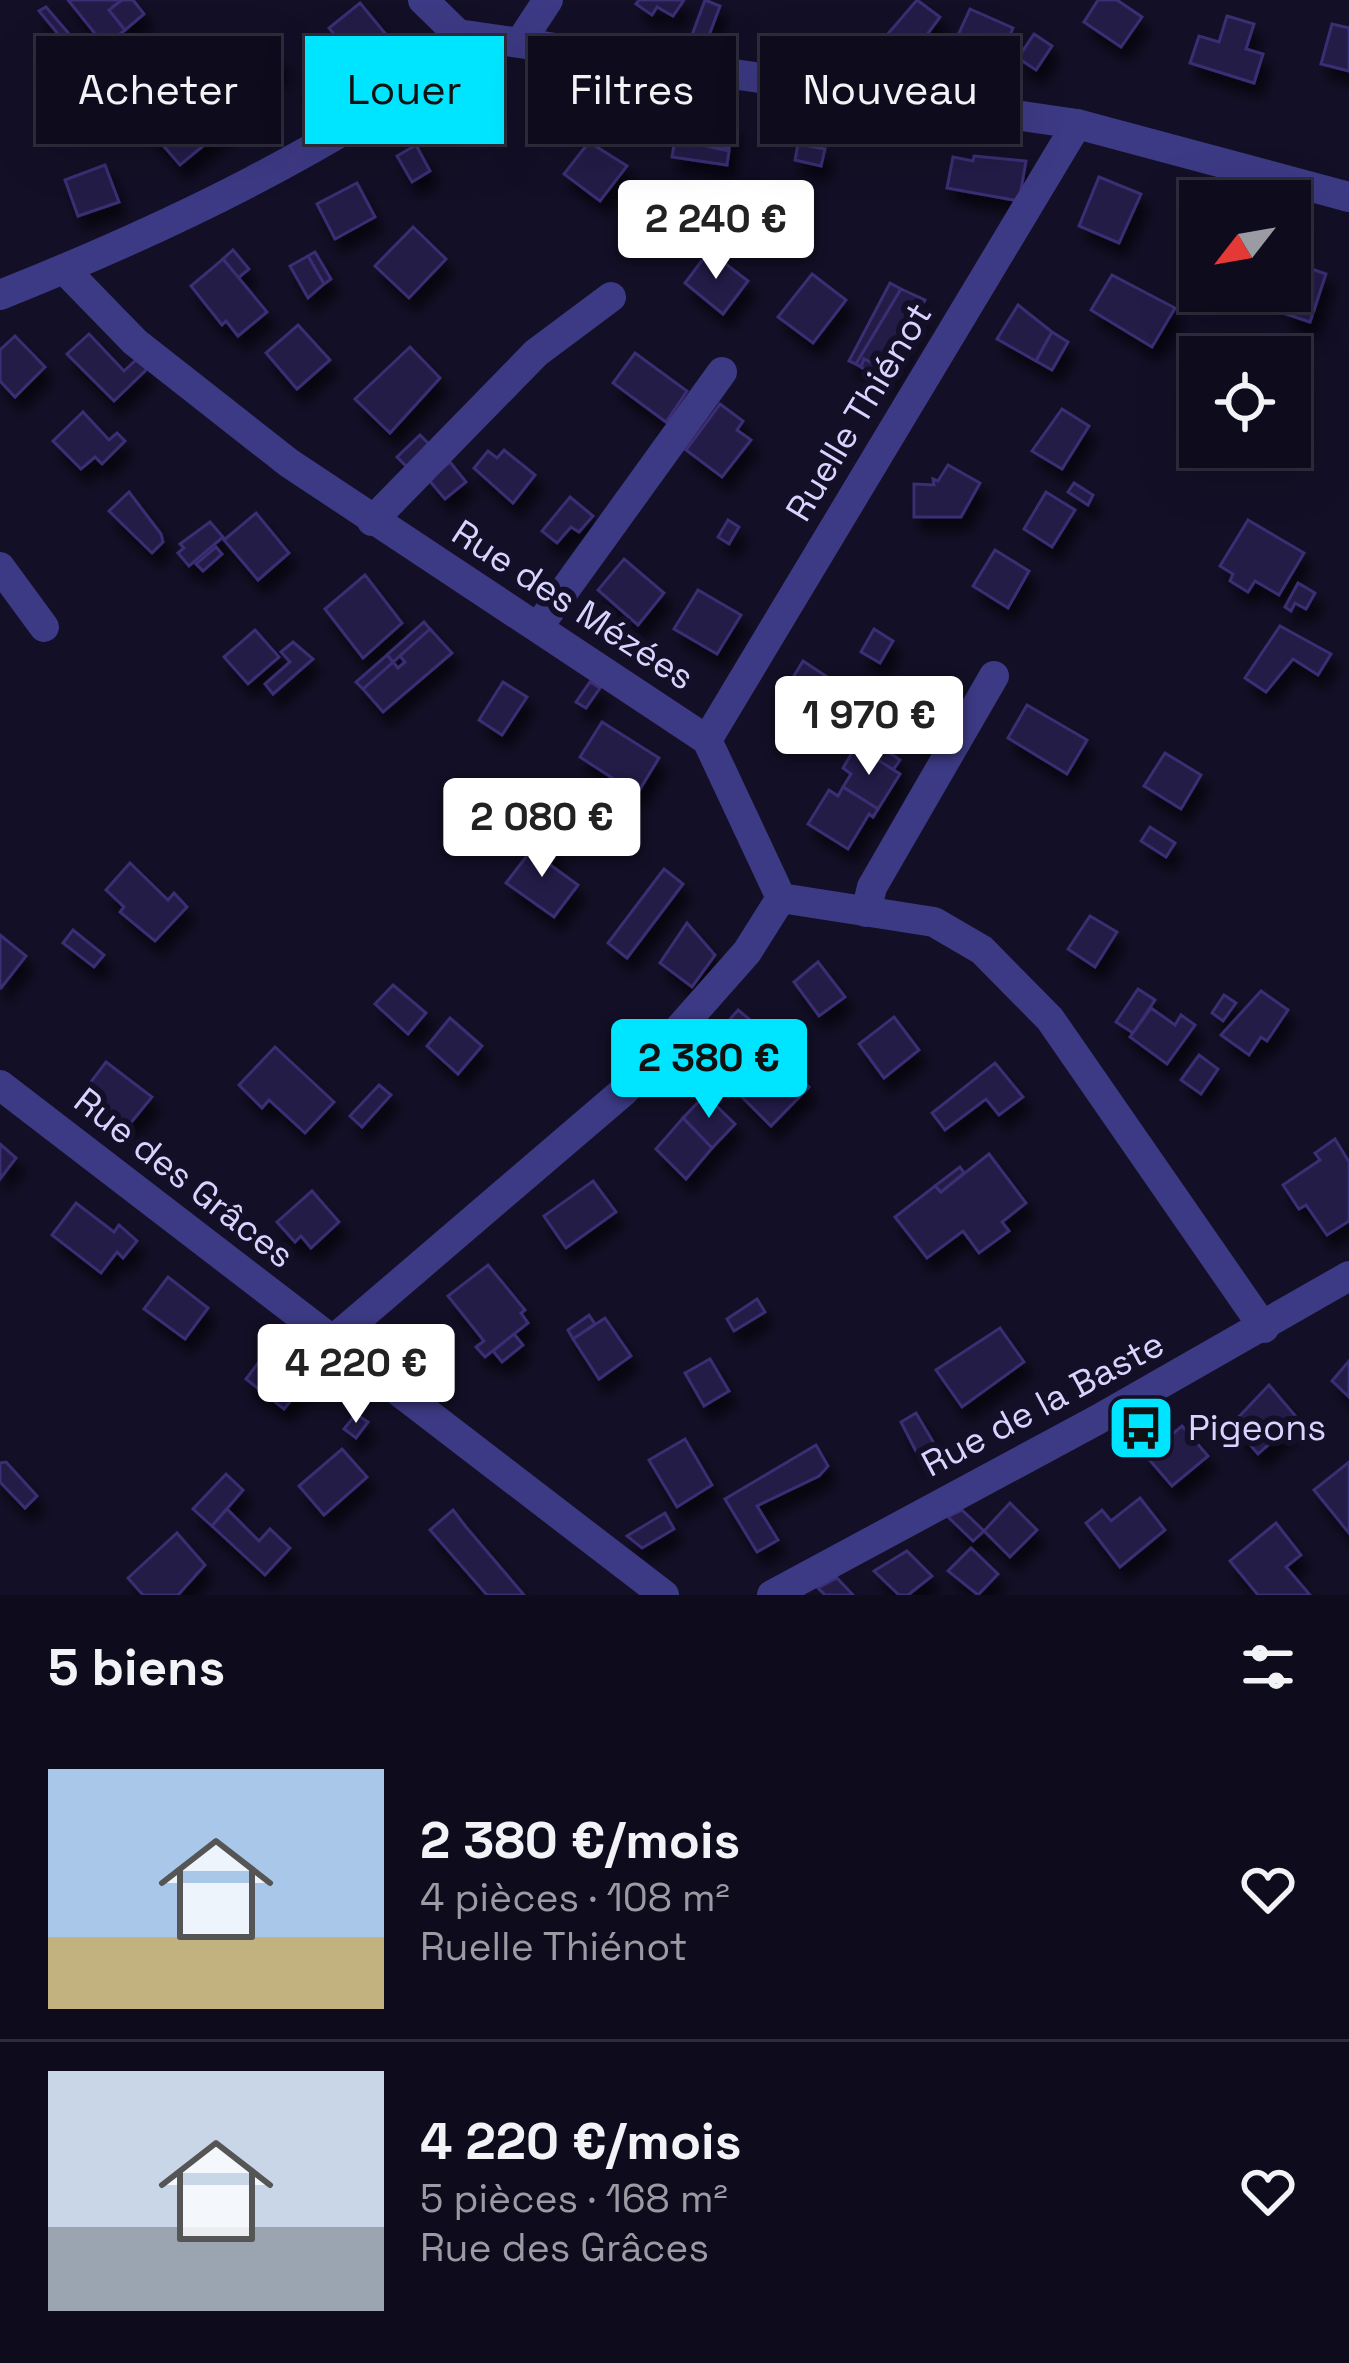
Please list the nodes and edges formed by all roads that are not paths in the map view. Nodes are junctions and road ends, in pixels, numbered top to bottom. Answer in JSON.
{"nodes":[{"id":1,"x":423,"y":0,"type":"edge"},
{"id":2,"x":548,"y":0,"type":"edge"},
{"id":3,"x":468,"y":36,"type":"edge"},
{"id":4,"x":504,"y":40,"type":"edge"},
{"id":5,"x":521,"y":41,"type":"junction"},
{"id":6,"x":1077,"y":124,"type":"junction"},
{"id":7,"x":324,"y":144,"type":"edge"},
{"id":8,"x":1349,"y":197,"type":"edge"},
{"id":9,"x":64,"y":269,"type":"junction"},
{"id":10,"x":0,"y":295,"type":"edge"},
{"id":11,"x":610,"y":297,"type":"dead end"},
{"id":12,"x":722,"y":372,"type":"dead end"},
{"id":13,"x":372,"y":520,"type":"junction"},
{"id":14,"x":0,"y":567,"type":"edge"},
{"id":15,"x":44,"y":626,"type":"dead end"},
{"id":16,"x":538,"y":627,"type":"junction"},
{"id":17,"x":994,"y":676,"type":"dead end"},
{"id":18,"x":707,"y":740,"type":"junction"},
{"id":19,"x":781,"y":898,"type":"junction"},
{"id":20,"x":866,"y":912,"type":"junction"},
{"id":21,"x":0,"y":1085,"type":"edge"},
{"id":22,"x":1349,"y":1276,"type":"edge"},
{"id":23,"x":1264,"y":1328,"type":"junction"},
{"id":24,"x":332,"y":1341,"type":"junction"},
{"id":25,"x":664,"y":1595,"type":"edge"},
{"id":26,"x":772,"y":1595,"type":"edge"}],
"edges":[{"from":1,"to":3,"type":"street"},
{"from":2,"to":5,"type":"street"},
{"from":4,"to":5,"type":"street"},
{"from":5,"to":6,"type":"street"},
{"from":6,"to":8,"type":"street"},
{"from":6,"to":18,"type":"street","name":"Ruelle Thiénot"},
{"from":7,"to":9,"type":"street"},
{"from":9,"to":10,"type":"street"},
{"from":9,"to":13,"type":"street","name":"Rue des Mézées"},
{"from":11,"to":13,"type":"street"},
{"from":12,"to":16,"type":"street"},
{"from":13,"to":16,"type":"street","name":"Rue des Mézées"},
{"from":14,"to":15,"type":"street"},
{"from":16,"to":18,"type":"street","name":"Rue des Mézées"},
{"from":17,"to":20,"type":"street"},
{"from":18,"to":19,"type":"street","name":"Rue des Mézées"},
{"from":19,"to":20,"type":"street"},
{"from":19,"to":24,"type":"street"},
{"from":20,"to":23,"type":"street"},
{"from":21,"to":24,"type":"street","name":"Rue des Grâces"},
{"from":22,"to":23,"type":"street","name":"Rue de la Baste"},
{"from":23,"to":26,"type":"street","name":"Rue de la Baste"},
{"from":24,"to":25,"type":"street","name":"Rue des Grâces"}]}
